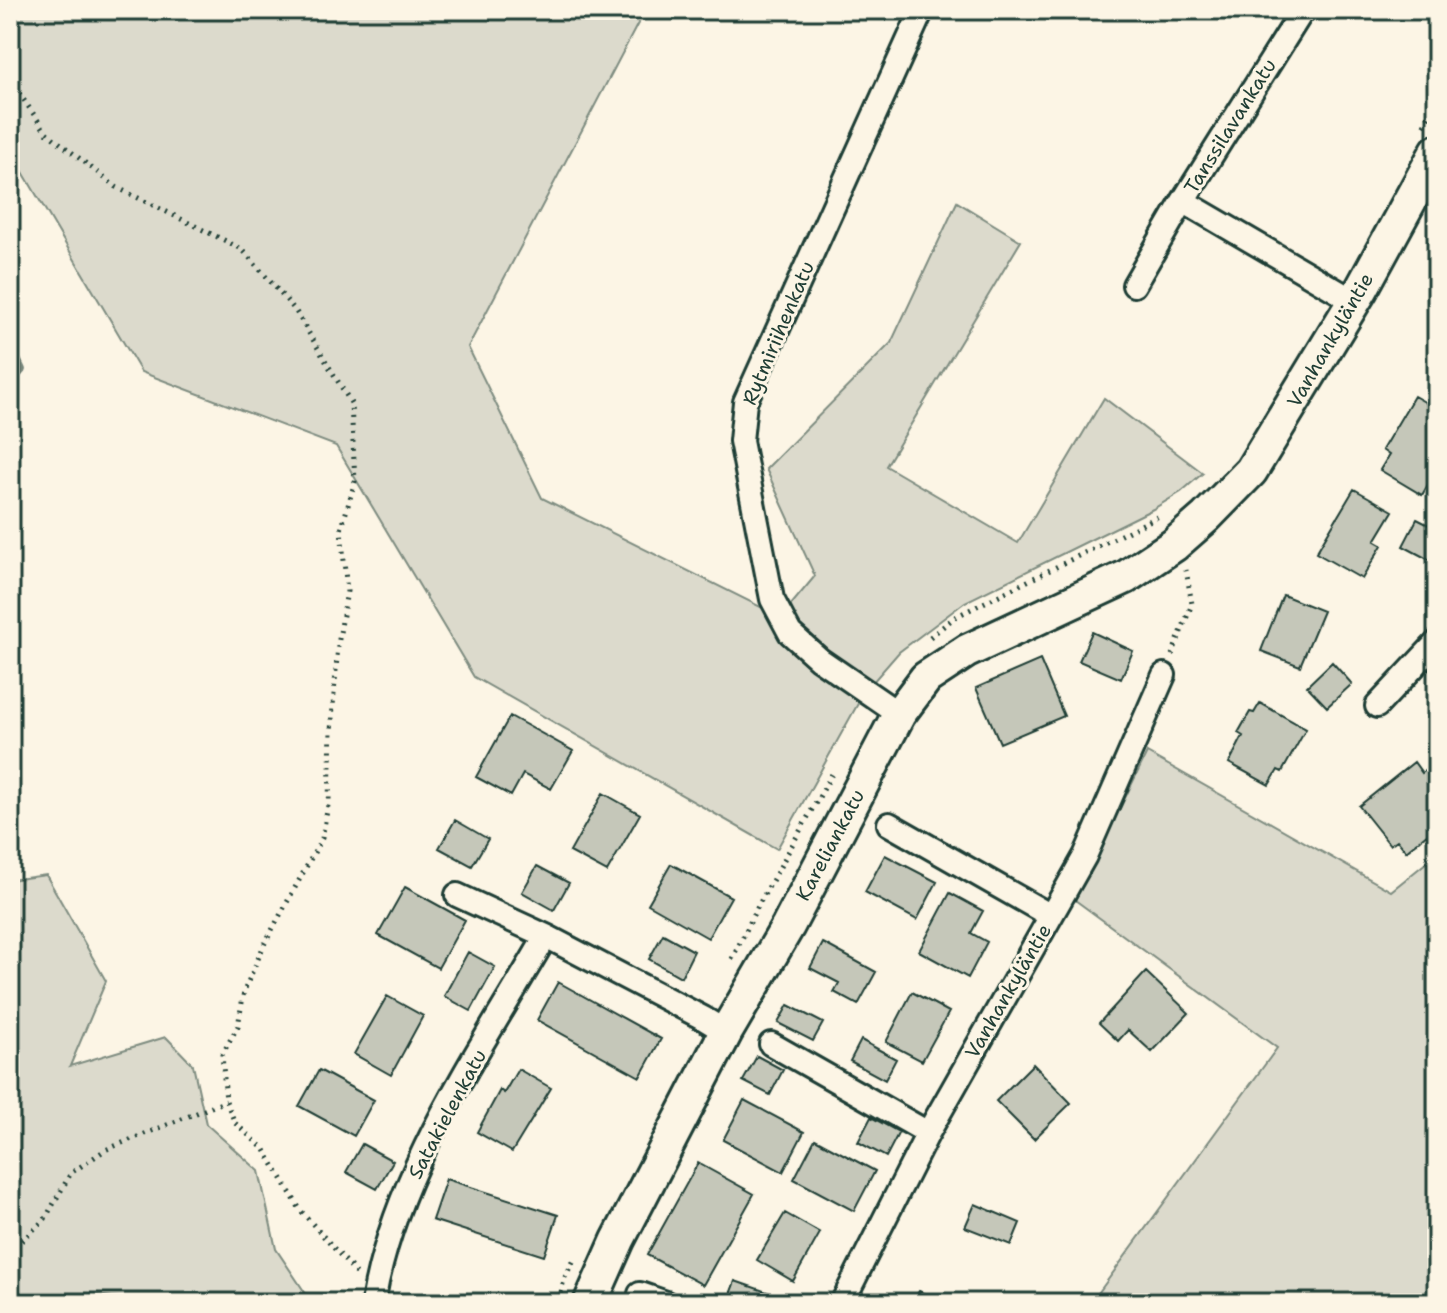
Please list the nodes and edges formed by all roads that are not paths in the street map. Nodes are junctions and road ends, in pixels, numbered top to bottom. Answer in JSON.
{"nodes":[{"id":1,"x":922,"y":10,"type":"edge"},
{"id":2,"x":1303,"y":10,"type":"edge"},
{"id":3,"x":1437,"y":151,"type":"edge"},
{"id":4,"x":1183,"y":201,"type":"junction"},
{"id":5,"x":1134,"y":285,"type":"dead end"},
{"id":6,"x":1354,"y":301,"type":"junction"},
{"id":7,"x":1206,"y":517,"type":"joint"},
{"id":8,"x":1437,"y":642,"type":"edge"},
{"id":9,"x":1164,"y":675,"type":"road end"},
{"id":10,"x":1377,"y":706,"type":"dead end"},
{"id":11,"x":899,"y":714,"type":"junction"},
{"id":12,"x":889,"y":824,"type":"dead end"},
{"id":13,"x":457,"y":895,"type":"dead end"},
{"id":14,"x":1051,"y":916,"type":"junction"},
{"id":15,"x":546,"y":936,"type":"junction"},
{"id":16,"x":726,"y":1032,"type":"junction"},
{"id":17,"x":771,"y":1044,"type":"dead end"},
{"id":18,"x":928,"y":1133,"type":"junction"},
{"id":19,"x":640,"y":1294,"type":"dead end"},
{"id":20,"x":374,"y":1296,"type":"edge"},
{"id":21,"x":590,"y":1303,"type":"edge"},
{"id":22,"x":666,"y":1303,"type":"edge"},
{"id":23,"x":842,"y":1303,"type":"edge"}],
"edges":[{"from":1,"to":11,"type":"street","name":"Rytmiriihenkatu"},
{"from":2,"to":4,"type":"street","name":"Tanssilavankatu"},
{"from":3,"to":6,"type":"street","name":"Vanhankyläntie"},
{"from":4,"to":5,"type":"street","name":"Tanssilavankatu"},
{"from":4,"to":6,"type":"street","name":"Tanssilavankatu"},
{"from":6,"to":7,"type":"street","name":"Vanhankyläntie"},
{"from":7,"to":11,"type":"street","name":"Kareliankatu"},
{"from":8,"to":10,"type":"street"},
{"from":9,"to":14,"type":"street","name":"Vanhankyläntie"},
{"from":11,"to":16,"type":"street","name":"Kareliankatu"},
{"from":12,"to":14,"type":"street"},
{"from":13,"to":15,"type":"street"},
{"from":14,"to":18,"type":"street","name":"Vanhankyläntie"},
{"from":15,"to":16,"type":"street"},
{"from":15,"to":20,"type":"street","name":"Satakielenkatu"},
{"from":16,"to":21,"type":"street","name":"Kareliankatu"},
{"from":17,"to":18,"type":"street"},
{"from":18,"to":23,"type":"street","name":"Vanhankyläntie"},
{"from":19,"to":22,"type":"street"}]}
